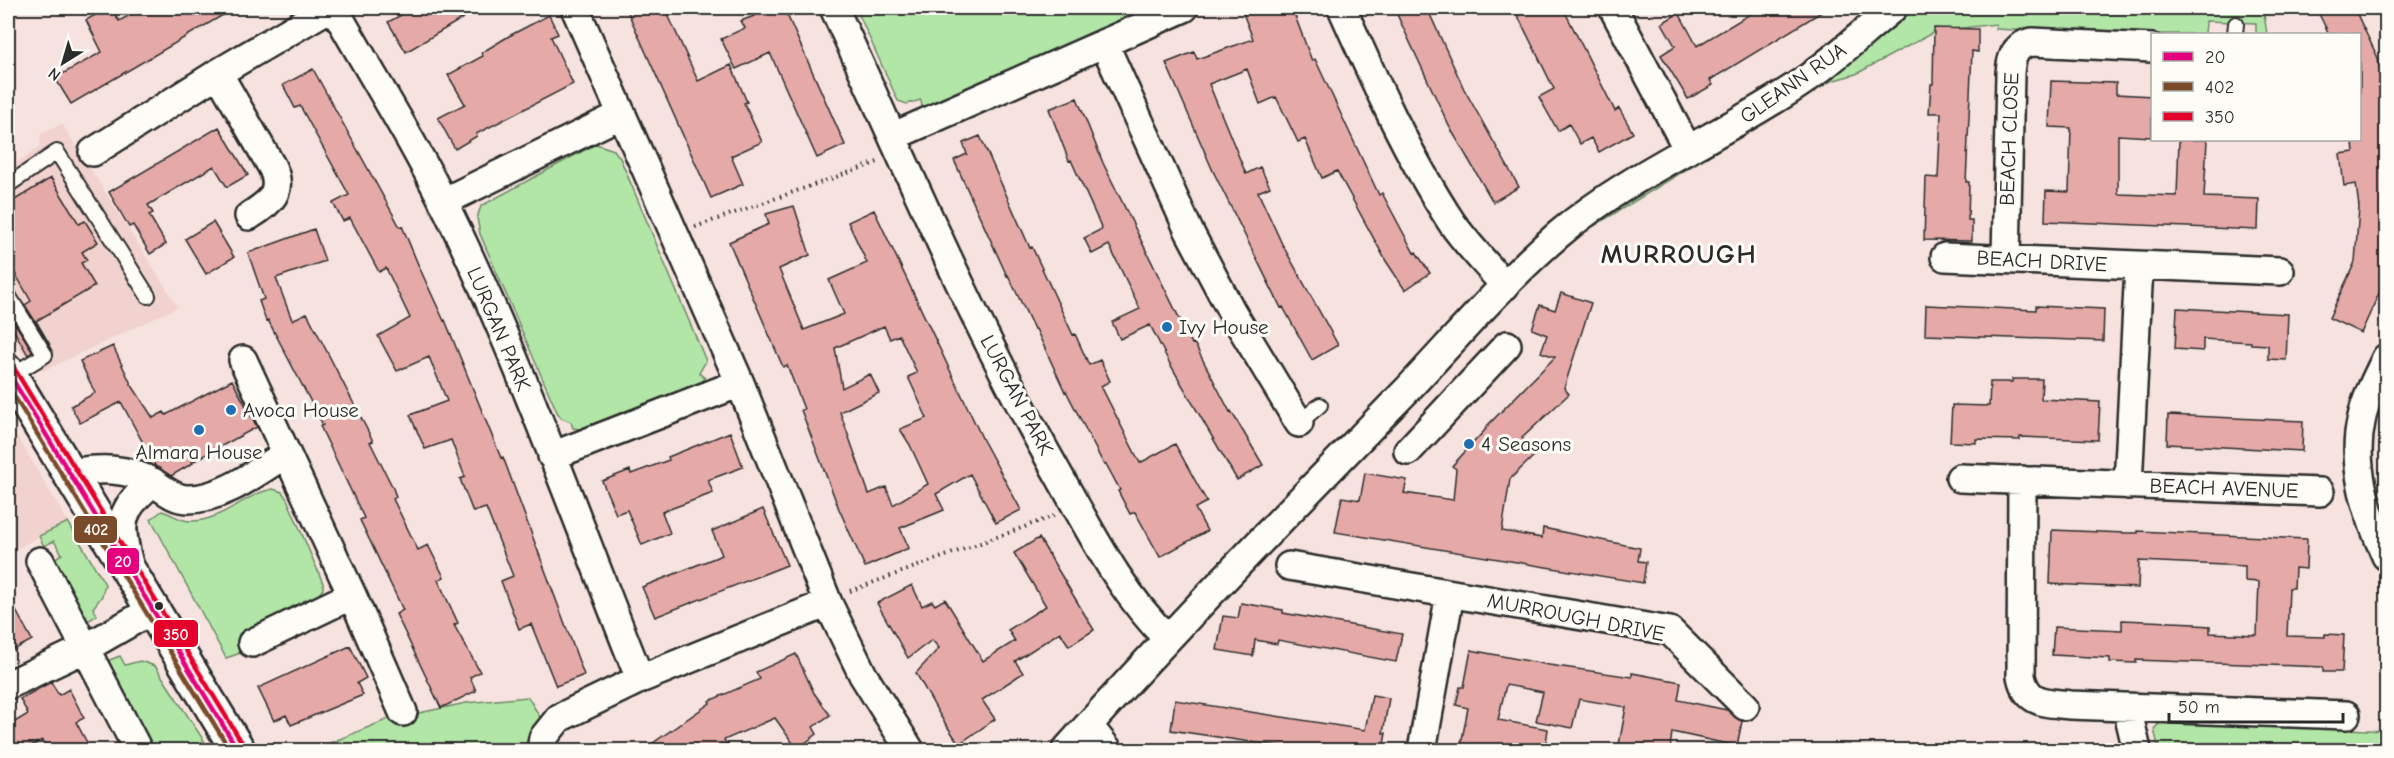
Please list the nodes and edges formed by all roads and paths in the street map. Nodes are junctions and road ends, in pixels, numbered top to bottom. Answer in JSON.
{"nodes":[{"id":1,"x":329,"y":8,"type":"edge"},
{"id":2,"x":334,"y":8,"type":"edge"},
{"id":3,"x":575,"y":8,"type":"edge"},
{"id":4,"x":834,"y":8,"type":"edge"},
{"id":5,"x":1184,"y":8,"type":"edge"},
{"id":6,"x":1342,"y":8,"type":"edge"},
{"id":7,"x":1613,"y":8,"type":"edge"},
{"id":8,"x":1893,"y":8,"type":"edge"},
{"id":9,"x":1104,"y":42,"type":"junction"},
{"id":10,"x":2151,"y":48,"type":"edge"},
{"id":11,"x":218,"y":73,"type":"junction"},
{"id":12,"x":622,"y":114,"type":"junction"},
{"id":13,"x":898,"y":145,"type":"junction"},
{"id":14,"x":1688,"y":150,"type":"junction"},
{"id":15,"x":93,"y":152,"type":"dead end"},
{"id":16,"x":8,"y":185,"type":"edge"},
{"id":17,"x":443,"y":202,"type":"junction"},
{"id":18,"x":249,"y":216,"type":"dead end"},
{"id":19,"x":675,"y":234,"type":"junction"},
{"id":20,"x":1945,"y":257,"type":"dead end"},
{"id":21,"x":2006,"y":259,"type":"junction"},
{"id":22,"x":2139,"y":266,"type":"junction"},
{"id":23,"x":2280,"y":271,"type":"dead end"},
{"id":24,"x":1505,"y":286,"type":"junction"},
{"id":25,"x":8,"y":296,"type":"edge"},
{"id":26,"x":148,"y":296,"type":"dead end"},
{"id":27,"x":1507,"y":345,"type":"dead end"},
{"id":28,"x":2386,"y":358,"type":"edge"},
{"id":29,"x":243,"y":360,"type":"dead end"},
{"id":30,"x":9,"y":374,"type":"edge"},
{"id":31,"x":740,"y":383,"type":"junction"},
{"id":32,"x":1408,"y":388,"type":"junction"},
{"id":33,"x":1320,"y":405,"type":"dead end"},
{"id":34,"x":1439,"y":417,"type":"junction"},
{"id":35,"x":1299,"y":423,"type":"joint"},
{"id":36,"x":1408,"y":451,"type":"dead end"},
{"id":37,"x":286,"y":454,"type":"junction"},
{"id":38,"x":552,"y":456,"type":"junction"},
{"id":39,"x":69,"y":473,"type":"junction"},
{"id":40,"x":1960,"y":478,"type":"dead end"},
{"id":41,"x":2022,"y":480,"type":"junction"},
{"id":42,"x":153,"y":482,"type":"junction"},
{"id":43,"x":2128,"y":485,"type":"junction"},
{"id":44,"x":2320,"y":492,"type":"dead end"},
{"id":45,"x":1077,"y":507,"type":"junction"},
{"id":46,"x":2386,"y":556,"type":"edge"},
{"id":47,"x":40,"y":561,"type":"dead end"},
{"id":48,"x":1289,"y":566,"type":"dead end"},
{"id":49,"x":132,"y":578,"type":"junction"},
{"id":50,"x":1450,"y":594,"type":"junction"},
{"id":51,"x":352,"y":595,"type":"junction"},
{"id":52,"x":827,"y":601,"type":"junction"},
{"id":53,"x":152,"y":610,"type":"junction"},
{"id":54,"x":1167,"y":638,"type":"junction"},
{"id":55,"x":252,"y":643,"type":"dead end"},
{"id":56,"x":84,"y":649,"type":"junction"},
{"id":57,"x":640,"y":679,"type":"junction"},
{"id":58,"x":8,"y":685,"type":"edge"},
{"id":59,"x":1745,"y":706,"type":"dead end"},
{"id":60,"x":2127,"y":708,"type":"junction"},
{"id":61,"x":403,"y":712,"type":"dead end"},
{"id":62,"x":2346,"y":715,"type":"dead end"},
{"id":63,"x":1089,"y":726,"type":"junction"},
{"id":64,"x":138,"y":750,"type":"edge"},
{"id":65,"x":238,"y":750,"type":"edge"},
{"id":66,"x":541,"y":750,"type":"edge"},
{"id":67,"x":910,"y":750,"type":"edge"},
{"id":68,"x":1066,"y":750,"type":"edge"},
{"id":69,"x":1108,"y":750,"type":"edge"},
{"id":70,"x":1422,"y":750,"type":"edge"},
{"id":71,"x":2137,"y":750,"type":"edge"}],
"edges":[{"from":1,"to":11,"type":"street"},
{"from":2,"to":17,"type":"street","name":"LURGAN PARK"},
{"from":3,"to":12,"type":"street"},
{"from":4,"to":13,"type":"street","name":"LURGAN PARK"},
{"from":5,"to":9,"type":"street"},
{"from":6,"to":24,"type":"street"},
{"from":7,"to":14,"type":"street"},
{"from":8,"to":14,"type":"street","name":"GLEANN RUA"},
{"from":9,"to":13,"type":"street"},
{"from":9,"to":35,"type":"street"},
{"from":10,"to":21,"type":"street","name":"BEACH CLOSE"},
{"from":11,"to":15,"type":"street"},
{"from":11,"to":18,"type":"street"},
{"from":12,"to":17,"type":"street"},
{"from":12,"to":19,"type":"street"},
{"from":13,"to":19,"type":"path"},
{"from":13,"to":45,"type":"street","name":"LURGAN PARK"},
{"from":14,"to":24,"type":"street","name":"GLEANN RUA"},
{"from":16,"to":26,"type":"lane"},
{"from":17,"to":38,"type":"street","name":"LURGAN PARK"},
{"from":19,"to":31,"type":"street"},
{"from":20,"to":21,"type":"street","name":"BEACH DRIVE"},
{"from":21,"to":22,"type":"street","name":"BEACH DRIVE"},
{"from":22,"to":23,"type":"street","name":"BEACH DRIVE"},
{"from":22,"to":43,"type":"street","name":"BEACH AVENUE"},
{"from":24,"to":32,"type":"street"},
{"from":25,"to":30,"type":"lane"},
{"from":27,"to":34,"type":"street"},
{"from":28,"to":46,"type":"street"},
{"from":29,"to":37,"type":"street"},
{"from":30,"to":39,"type":"main road"},
{"from":31,"to":38,"type":"street"},
{"from":31,"to":52,"type":"street"},
{"from":32,"to":34,"type":"street"},
{"from":32,"to":54,"type":"street"},
{"from":33,"to":35,"type":"lane"},
{"from":34,"to":36,"type":"street"},
{"from":37,"to":42,"type":"street"},
{"from":37,"to":51,"type":"street"},
{"from":38,"to":57,"type":"street","name":"LURGAN PARK"},
{"from":39,"to":42,"type":"street"},
{"from":39,"to":49,"type":"main road"},
{"from":40,"to":41,"type":"street","name":"BEACH AVENUE"},
{"from":41,"to":43,"type":"street","name":"BEACH AVENUE"},
{"from":41,"to":60,"type":"street"},
{"from":42,"to":49,"type":"street"},
{"from":43,"to":44,"type":"street","name":"BEACH AVENUE"},
{"from":45,"to":52,"type":"path"},
{"from":45,"to":54,"type":"street","name":"LURGAN PARK"},
{"from":47,"to":56,"type":"street"},
{"from":48,"to":50,"type":"street","name":"MURROUGH DRIVE"},
{"from":49,"to":53,"type":"main road"},
{"from":50,"to":59,"type":"street","name":"MURROUGH DRIVE"},
{"from":50,"to":70,"type":"street"},
{"from":51,"to":55,"type":"street"},
{"from":51,"to":61,"type":"street"},
{"from":52,"to":57,"type":"street"},
{"from":52,"to":67,"type":"street"},
{"from":53,"to":56,"type":"street"},
{"from":53,"to":65,"type":"main road"},
{"from":54,"to":63,"type":"street"},
{"from":56,"to":58,"type":"street"},
{"from":56,"to":64,"type":"street"},
{"from":57,"to":66,"type":"street"},
{"from":60,"to":62,"type":"street"},
{"from":60,"to":71,"type":"street"},
{"from":63,"to":68,"type":"street"},
{"from":63,"to":69,"type":"street"}]}
